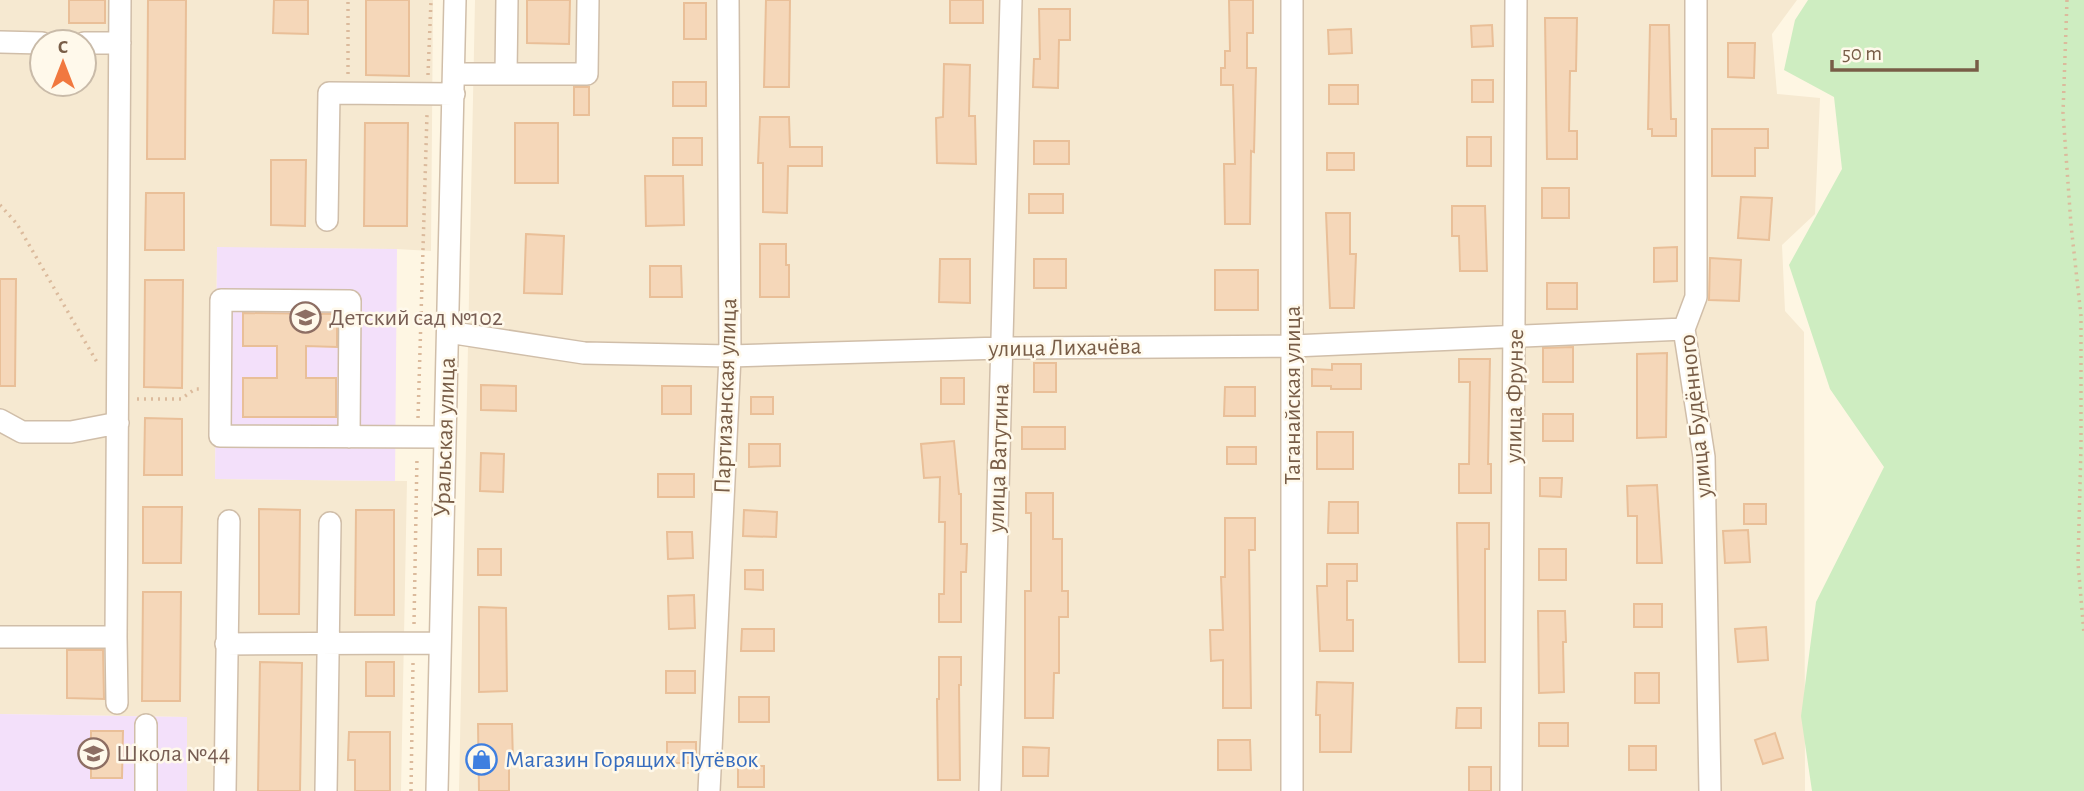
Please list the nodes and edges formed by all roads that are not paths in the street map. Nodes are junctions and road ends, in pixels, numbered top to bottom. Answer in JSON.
{"nodes":[{"id":1,"x":120,"y":0,"type":"edge"},
{"id":2,"x":455,"y":0,"type":"edge"},
{"id":3,"x":507,"y":0,"type":"edge"},
{"id":4,"x":588,"y":0,"type":"edge"},
{"id":5,"x":728,"y":0,"type":"edge"},
{"id":6,"x":1011,"y":0,"type":"edge"},
{"id":7,"x":1292,"y":0,"type":"edge"},
{"id":8,"x":1516,"y":0,"type":"edge"},
{"id":9,"x":1696,"y":0,"type":"edge"},
{"id":10,"x":0,"y":43,"type":"edge"},
{"id":11,"x":28,"y":43,"type":"edge"},
{"id":12,"x":98,"y":43,"type":"edge"},
{"id":13,"x":120,"y":43,"type":"junction"},
{"id":14,"x":506,"y":74,"type":"junction"},
{"id":15,"x":454,"y":84,"type":"junction"},
{"id":16,"x":327,"y":220,"type":"dead end"},
{"id":17,"x":1684,"y":329,"type":"junction"},
{"id":18,"x":448,"y":332,"type":"junction"},
{"id":19,"x":1515,"y":335,"type":"junction"},
{"id":20,"x":1293,"y":346,"type":"junction"},
{"id":21,"x":1002,"y":348,"type":"junction"},
{"id":22,"x":730,"y":356,"type":"junction"},
{"id":23,"x":0,"y":420,"type":"edge"},
{"id":24,"x":118,"y":423,"type":"junction"},
{"id":25,"x":349,"y":437,"type":"junction"},
{"id":26,"x":445,"y":438,"type":"junction"},
{"id":27,"x":229,"y":521,"type":"dead end"},
{"id":28,"x":330,"y":523,"type":"dead end"},
{"id":29,"x":0,"y":637,"type":"edge"},
{"id":30,"x":116,"y":637,"type":"junction"},
{"id":31,"x":329,"y":643,"type":"junction"},
{"id":32,"x":440,"y":643,"type":"junction"},
{"id":33,"x":226,"y":644,"type":"junction"},
{"id":34,"x":117,"y":703,"type":"dead end"},
{"id":35,"x":146,"y":725,"type":"dead end"},
{"id":36,"x":146,"y":791,"type":"edge"},
{"id":37,"x":225,"y":791,"type":"edge"},
{"id":38,"x":326,"y":791,"type":"edge"},
{"id":39,"x":437,"y":791,"type":"edge"},
{"id":40,"x":709,"y":791,"type":"edge"},
{"id":41,"x":990,"y":791,"type":"edge"},
{"id":42,"x":1292,"y":791,"type":"edge"},
{"id":43,"x":1511,"y":791,"type":"edge"},
{"id":44,"x":1710,"y":791,"type":"edge"}],
"edges":[{"from":1,"to":13,"type":"street"},
{"from":2,"to":15,"type":"street","name":"Уральская улица"},
{"from":3,"to":14,"type":"street"},
{"from":4,"to":14,"type":"street"},
{"from":5,"to":22,"type":"street","name":"Партизанская улица"},
{"from":6,"to":21,"type":"street","name":"улица Ватутина"},
{"from":7,"to":20,"type":"street","name":"Таганайская улица"},
{"from":8,"to":19,"type":"street","name":"улица Фрунзе"},
{"from":9,"to":17,"type":"street","name":"улица Будённого"},
{"from":10,"to":11,"type":"street"},
{"from":12,"to":13,"type":"street"},
{"from":13,"to":24,"type":"street"},
{"from":14,"to":15,"type":"street"},
{"from":15,"to":16,"type":"street"},
{"from":15,"to":18,"type":"street","name":"Уральская улица"},
{"from":17,"to":19,"type":"street","name":"улица Лихачёва"},
{"from":17,"to":44,"type":"street","name":"улица Будённого"},
{"from":18,"to":22,"type":"street","name":"улица Лихачёва"},
{"from":18,"to":26,"type":"street","name":"Уральская улица"},
{"from":19,"to":20,"type":"street","name":"улица Лихачёва"},
{"from":19,"to":43,"type":"street","name":"улица Фрунзе"},
{"from":20,"to":21,"type":"street","name":"улица Лихачёва"},
{"from":20,"to":42,"type":"street","name":"Таганайская улица"},
{"from":21,"to":22,"type":"street","name":"улица Лихачёва"},
{"from":21,"to":41,"type":"street","name":"улица Ватутина"},
{"from":22,"to":40,"type":"street","name":"Партизанская улица"},
{"from":23,"to":24,"type":"street"},
{"from":24,"to":30,"type":"street"},
{"from":25,"to":25,"type":"street"},
{"from":25,"to":26,"type":"street"},
{"from":26,"to":32,"type":"street","name":"Уральская улица"},
{"from":27,"to":33,"type":"street"},
{"from":28,"to":31,"type":"street"},
{"from":29,"to":30,"type":"street"},
{"from":30,"to":34,"type":"street"},
{"from":31,"to":32,"type":"street"},
{"from":31,"to":33,"type":"street"},
{"from":31,"to":38,"type":"street"},
{"from":32,"to":39,"type":"street","name":"Уральская улица"},
{"from":33,"to":37,"type":"street"},
{"from":35,"to":36,"type":"street"}]}
